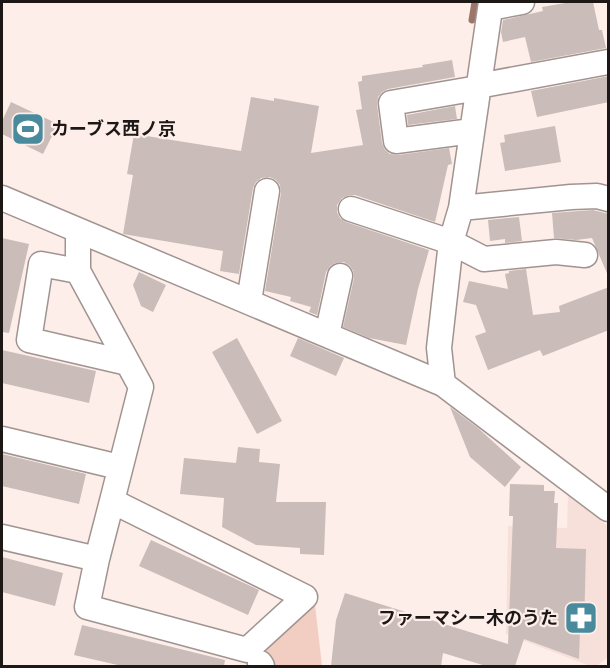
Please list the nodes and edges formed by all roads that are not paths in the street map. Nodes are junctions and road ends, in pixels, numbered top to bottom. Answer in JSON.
{"nodes":[{"id":1,"x":522,"y":2,"type":"edge"},
{"id":2,"x":491,"y":5,"type":"edge"},
{"id":3,"x":609,"y":62,"type":"edge"},
{"id":4,"x":478,"y":87,"type":"junction"},
{"id":5,"x":472,"y":130,"type":"junction"},
{"id":6,"x":267,"y":191,"type":"dead end"},
{"id":7,"x":2,"y":198,"type":"edge"},
{"id":8,"x":609,"y":200,"type":"edge"},
{"id":9,"x":461,"y":208,"type":"junction"},
{"id":10,"x":351,"y":209,"type":"dead end"},
{"id":11,"x":78,"y":230,"type":"junction"},
{"id":12,"x":451,"y":242,"type":"junction"},
{"id":13,"x":585,"y":255,"type":"dead end"},
{"id":14,"x":78,"y":271,"type":"junction"},
{"id":15,"x":340,"y":276,"type":"dead end"},
{"id":16,"x":249,"y":301,"type":"junction"},
{"id":17,"x":327,"y":335,"type":"junction"},
{"id":18,"x":128,"y":363,"type":"junction"},
{"id":19,"x":443,"y":384,"type":"junction"},
{"id":20,"x":2,"y":439,"type":"edge"},
{"id":21,"x":119,"y":467,"type":"junction"},
{"id":22,"x":112,"y":501,"type":"junction"},
{"id":23,"x":609,"y":509,"type":"edge"},
{"id":24,"x":2,"y":537,"type":"edge"},
{"id":25,"x":97,"y":560,"type":"junction"}],
"edges":[{"from":1,"to":2,"type":"street"},
{"from":2,"to":4,"type":"street"},
{"from":3,"to":4,"type":"street"},
{"from":4,"to":5,"type":"street"},
{"from":4,"to":5,"type":"street"},
{"from":5,"to":9,"type":"street"},
{"from":6,"to":16,"type":"street"},
{"from":7,"to":11,"type":"street"},
{"from":8,"to":9,"type":"street"},
{"from":9,"to":12,"type":"street"},
{"from":10,"to":12,"type":"street"},
{"from":11,"to":14,"type":"street"},
{"from":11,"to":16,"type":"street"},
{"from":12,"to":13,"type":"street"},
{"from":12,"to":19,"type":"street"},
{"from":14,"to":18,"type":"street"},
{"from":14,"to":18,"type":"street"},
{"from":15,"to":17,"type":"street"},
{"from":16,"to":17,"type":"street"},
{"from":17,"to":19,"type":"street"},
{"from":18,"to":21,"type":"street"},
{"from":19,"to":23,"type":"street"},
{"from":20,"to":21,"type":"street"},
{"from":21,"to":22,"type":"street"},
{"from":22,"to":25,"type":"street"},
{"from":22,"to":25,"type":"street"},
{"from":24,"to":25,"type":"street"}]}
